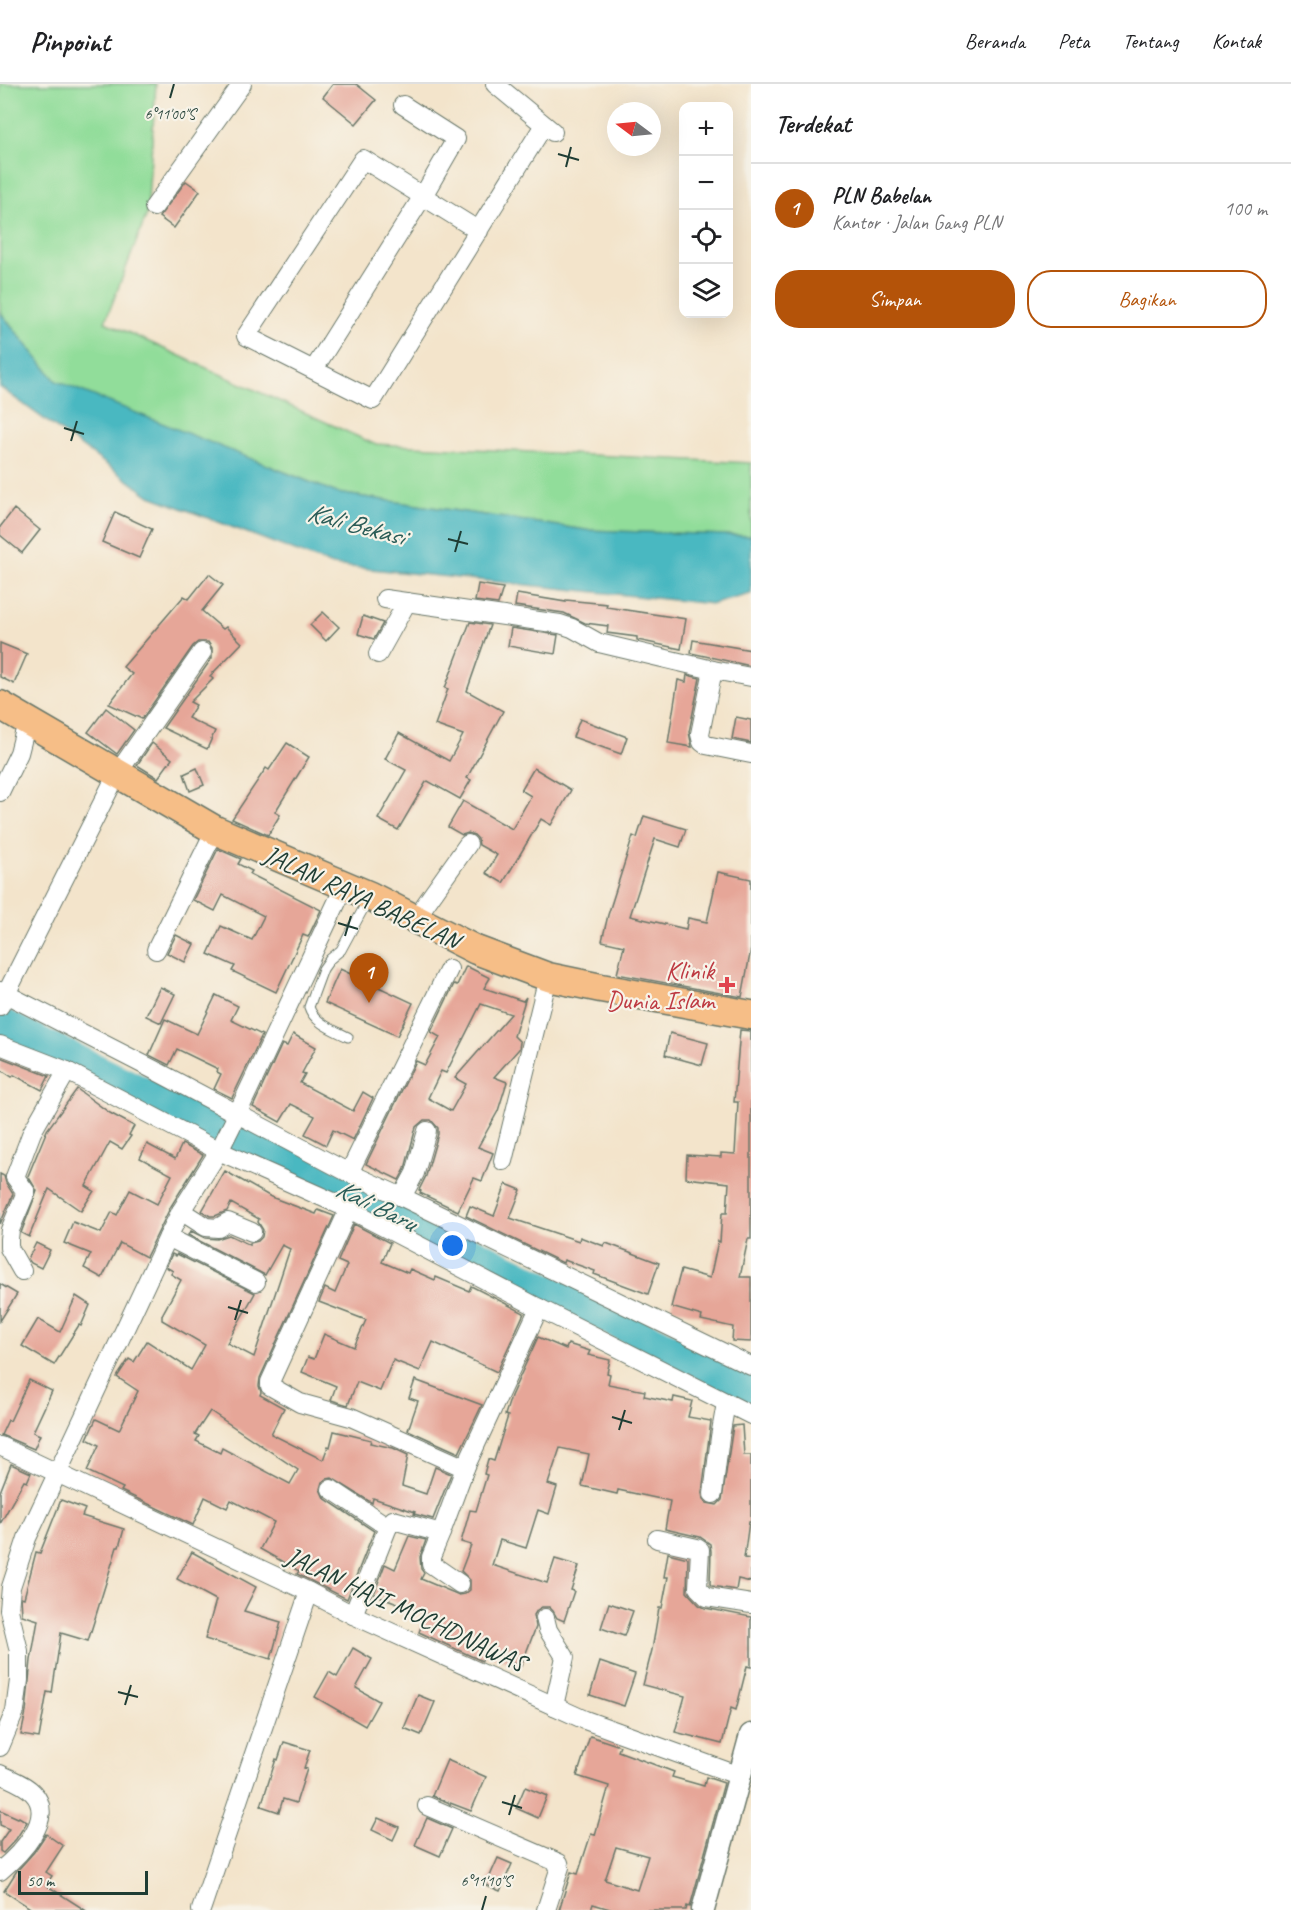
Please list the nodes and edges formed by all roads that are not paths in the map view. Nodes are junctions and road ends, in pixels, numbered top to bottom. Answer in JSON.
{"nodes":[{"id":1,"x":242,"y":84,"type":"edge"},
{"id":2,"x":495,"y":84,"type":"edge"},
{"id":3,"x":403,"y":105,"type":"dead end"},
{"id":4,"x":423,"y":196,"type":"junction"},
{"id":5,"x":154,"y":207,"type":"dead end"},
{"id":6,"x":478,"y":231,"type":"junction"},
{"id":7,"x":314,"y":369,"type":"junction"},
{"id":8,"x":385,"y":599,"type":"dead end"},
{"id":9,"x":407,"y":602,"type":"junction"},
{"id":10,"x":202,"y":652,"type":"dead end"},
{"id":11,"x":378,"y":654,"type":"dead end"},
{"id":12,"x":713,"y":670,"type":"junction"},
{"id":13,"x":751,"y":677,"type":"edge"},
{"id":14,"x":0,"y":705,"type":"edge"},
{"id":15,"x":27,"y":722,"type":"junction"},
{"id":16,"x":751,"y":754,"type":"edge"},
{"id":17,"x":117,"y":774,"type":"junction"},
{"id":18,"x":0,"y":792,"type":"edge"},
{"id":19,"x":215,"y":830,"type":"junction"},
{"id":20,"x":468,"y":844,"type":"dead end"},
{"id":21,"x":357,"y":891,"type":"junction"},
{"id":22,"x":416,"y":919,"type":"junction"},
{"id":23,"x":156,"y":950,"type":"dead end"},
{"id":24,"x":448,"y":969,"type":"dead end"},
{"id":25,"x":548,"y":977,"type":"junction"},
{"id":26,"x":2,"y":998,"type":"edge"},
{"id":27,"x":751,"y":1015,"type":"edge"},
{"id":28,"x":348,"y":1037,"type":"dead end"},
{"id":29,"x":0,"y":1045,"type":"edge"},
{"id":30,"x":67,"y":1071,"type":"junction"},
{"id":31,"x":427,"y":1131,"type":"dead end"},
{"id":32,"x":228,"y":1132,"type":"junction"},
{"id":33,"x":503,"y":1161,"type":"dead end"},
{"id":34,"x":7,"y":1172,"type":"edge"},
{"id":35,"x":349,"y":1173,"type":"junction"},
{"id":36,"x":402,"y":1197,"type":"junction"},
{"id":37,"x":349,"y":1209,"type":"junction"},
{"id":38,"x":181,"y":1211,"type":"junction"},
{"id":39,"x":252,"y":1232,"type":"dead end"},
{"id":40,"x":168,"y":1237,"type":"junction"},
{"id":41,"x":22,"y":1270,"type":"dead end"},
{"id":42,"x":256,"y":1282,"type":"dead end"},
{"id":43,"x":539,"y":1308,"type":"junction"},
{"id":44,"x":751,"y":1366,"type":"edge"},
{"id":45,"x":726,"y":1403,"type":"junction"},
{"id":46,"x":751,"y":1415,"type":"edge"},
{"id":47,"x":0,"y":1446,"type":"edge"},
{"id":48,"x":465,"y":1468,"type":"junction"},
{"id":49,"x":57,"y":1473,"type":"junction"},
{"id":50,"x":331,"y":1489,"type":"dead end"},
{"id":51,"x":713,"y":1494,"type":"dead end"},
{"id":52,"x":388,"y":1527,"type":"junction"},
{"id":53,"x":441,"y":1533,"type":"junction"},
{"id":54,"x":657,"y":1539,"type":"dead end"},
{"id":55,"x":460,"y":1584,"type":"dead end"},
{"id":56,"x":309,"y":1592,"type":"junction"},
{"id":57,"x":751,"y":1604,"type":"edge"},
{"id":58,"x":353,"y":1615,"type":"junction"},
{"id":59,"x":545,"y":1618,"type":"dead end"},
{"id":60,"x":554,"y":1706,"type":"junction"},
{"id":61,"x":750,"y":1744,"type":"edge"},
{"id":62,"x":0,"y":1747,"type":"edge"},
{"id":63,"x":0,"y":1774,"type":"edge"},
{"id":64,"x":740,"y":1776,"type":"junction"},
{"id":65,"x":427,"y":1806,"type":"dead end"},
{"id":66,"x":0,"y":1871,"type":"edge"},
{"id":67,"x":201,"y":1910,"type":"edge"},
{"id":68,"x":546,"y":1910,"type":"edge"},
{"id":69,"x":703,"y":1910,"type":"edge"}],
"edges":[{"from":1,"to":5,"type":"street"},
{"from":2,"to":6,"type":"street"},
{"from":3,"to":4,"type":"street"},
{"from":4,"to":6,"type":"street"},
{"from":4,"to":7,"type":"street"},
{"from":4,"to":7,"type":"street"},
{"from":6,"to":7,"type":"street"},
{"from":8,"to":9,"type":"street"},
{"from":9,"to":11,"type":"street"},
{"from":9,"to":12,"type":"street"},
{"from":10,"to":17,"type":"street"},
{"from":12,"to":13,"type":"street"},
{"from":12,"to":16,"type":"street"},
{"from":14,"to":15,"type":"main road","name":"JALAN RAYA BABELAN"},
{"from":15,"to":17,"type":"main road","name":"JALAN RAYA BABELAN"},
{"from":15,"to":18,"type":"street"},
{"from":17,"to":19,"type":"main road","name":"JALAN RAYA BABELAN"},
{"from":17,"to":26,"type":"street"},
{"from":19,"to":21,"type":"main road","name":"JALAN RAYA BABELAN"},
{"from":19,"to":23,"type":"street"},
{"from":20,"to":22,"type":"street"},
{"from":21,"to":22,"type":"main road","name":"JALAN RAYA BABELAN"},
{"from":21,"to":28,"type":"lane"},
{"from":21,"to":32,"type":"street"},
{"from":22,"to":25,"type":"main road","name":"JALAN RAYA BABELAN"},
{"from":24,"to":35,"type":"street"},
{"from":25,"to":27,"type":"main road","name":"JALAN RAYA BABELAN"},
{"from":25,"to":33,"type":"street"},
{"from":26,"to":32,"type":"street"},
{"from":29,"to":30,"type":"street"},
{"from":30,"to":32,"type":"street"},
{"from":30,"to":34,"type":"street"},
{"from":31,"to":36,"type":"street"},
{"from":32,"to":35,"type":"street"},
{"from":32,"to":37,"type":"street"},
{"from":32,"to":38,"type":"street"},
{"from":34,"to":41,"type":"street"},
{"from":35,"to":36,"type":"street"},
{"from":36,"to":44,"type":"street"},
{"from":37,"to":43,"type":"street"},
{"from":37,"to":48,"type":"street"},
{"from":38,"to":39,"type":"street"},
{"from":38,"to":40,"type":"street"},
{"from":40,"to":42,"type":"street"},
{"from":40,"to":49,"type":"street"},
{"from":43,"to":45,"type":"street"},
{"from":43,"to":48,"type":"street"},
{"from":45,"to":46,"type":"street"},
{"from":45,"to":51,"type":"street"},
{"from":47,"to":49,"type":"street","name":"JALAN HAJI MOCHDNAWAS"},
{"from":48,"to":53,"type":"street"},
{"from":49,"to":56,"type":"street","name":"JALAN HAJI MOCHDNAWAS"},
{"from":49,"to":62,"type":"street"},
{"from":50,"to":52,"type":"street"},
{"from":52,"to":53,"type":"street"},
{"from":52,"to":58,"type":"street"},
{"from":53,"to":55,"type":"street"},
{"from":54,"to":57,"type":"street"},
{"from":56,"to":58,"type":"street","name":"JALAN HAJI MOCHDNAWAS"},
{"from":56,"to":67,"type":"street"},
{"from":58,"to":60,"type":"street","name":"JALAN HAJI MOCHDNAWAS"},
{"from":59,"to":60,"type":"street"},
{"from":60,"to":64,"type":"street","name":"JALAN HAJI MOCHDNAWAS"},
{"from":61,"to":64,"type":"street"},
{"from":63,"to":66,"type":"street"},
{"from":64,"to":69,"type":"street"},
{"from":65,"to":68,"type":"street"}]}
